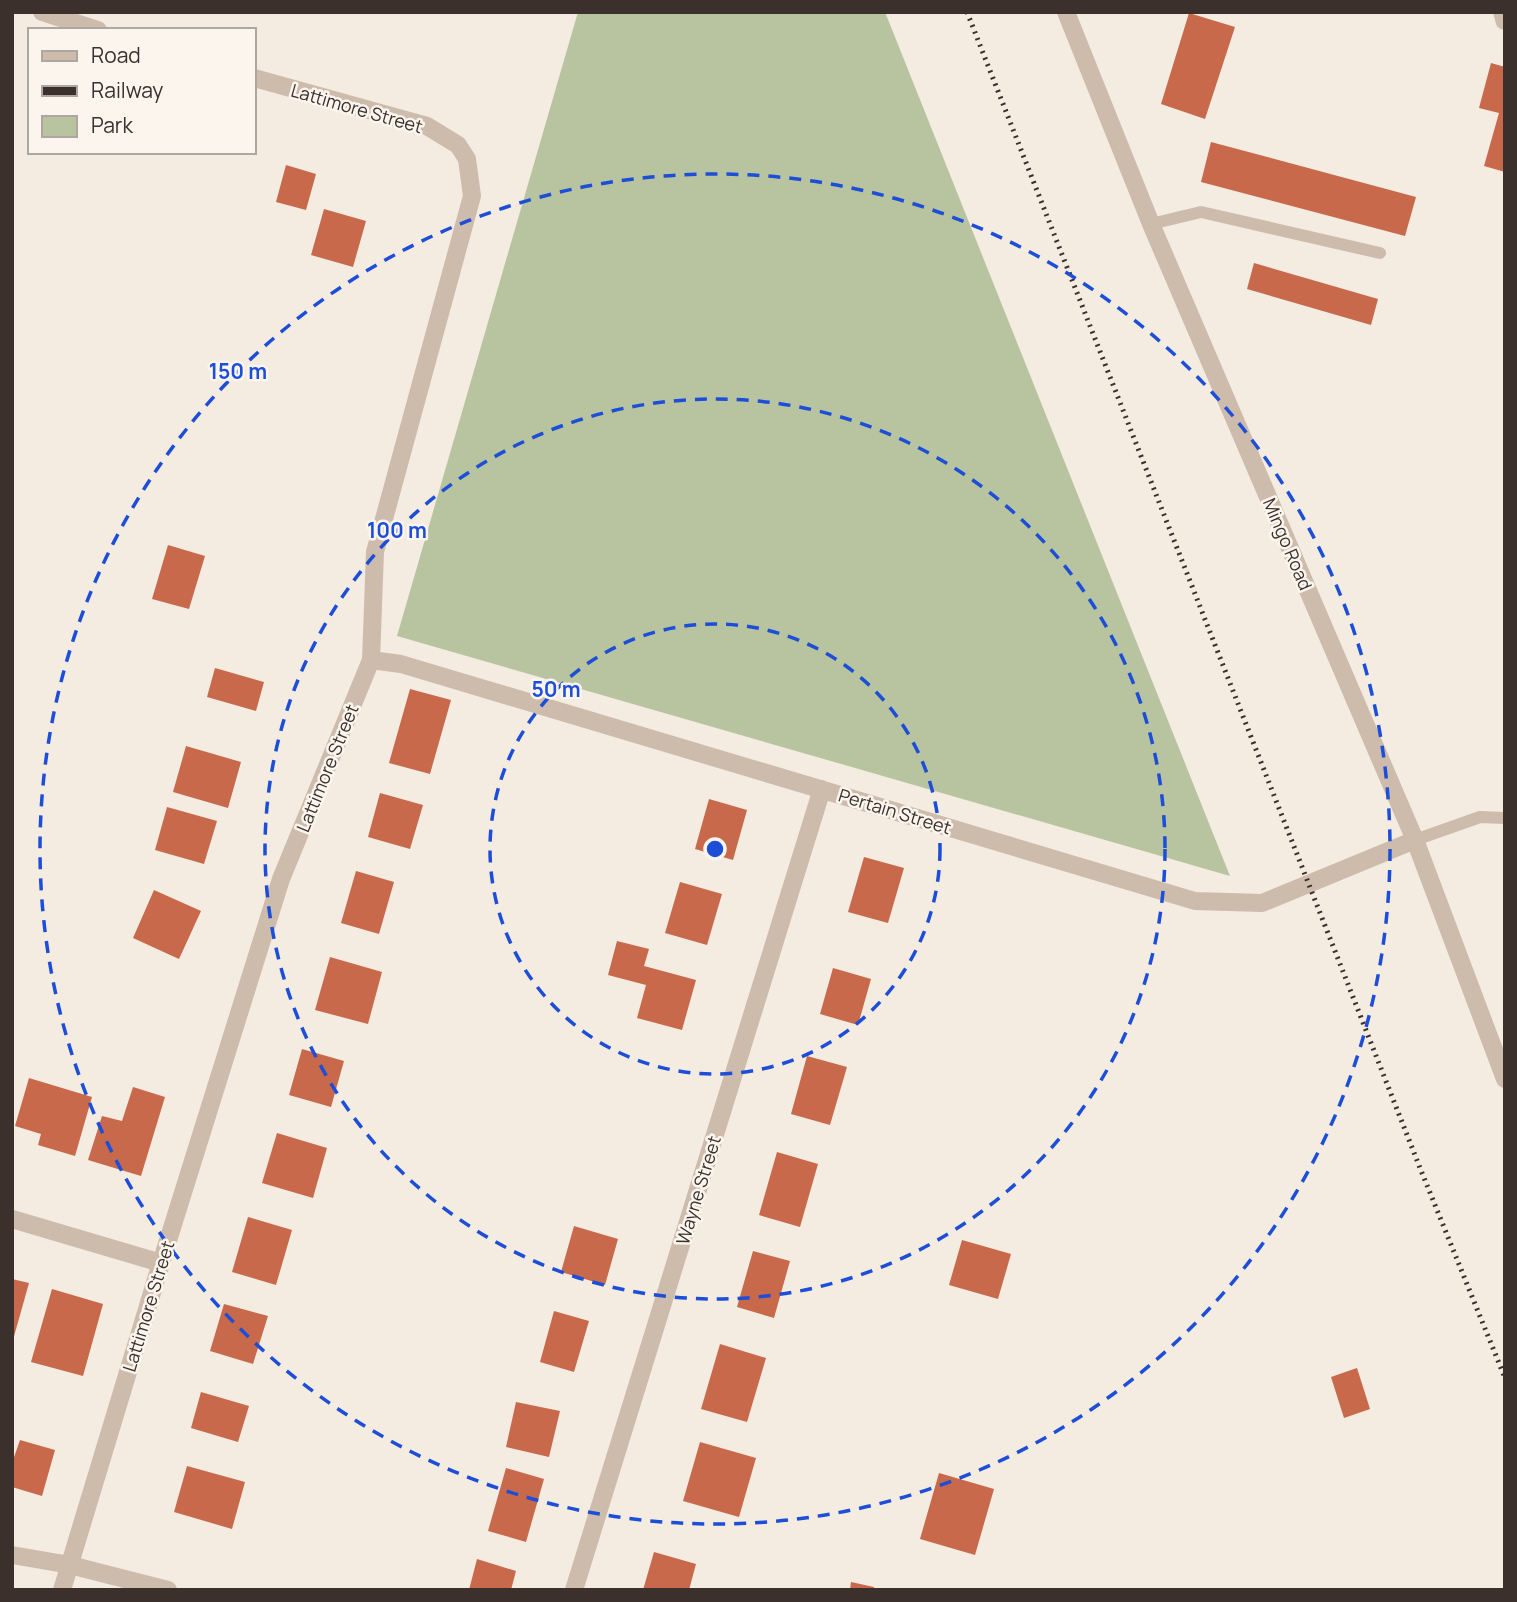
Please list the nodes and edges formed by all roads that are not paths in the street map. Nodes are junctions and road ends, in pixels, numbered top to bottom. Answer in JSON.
{"nodes":[{"id":1,"x":42,"y":12,"type":"edge"},
{"id":2,"x":1066,"y":12,"type":"edge"},
{"id":3,"x":1499,"y":12,"type":"edge"},
{"id":4,"x":1505,"y":24,"type":"edge"},
{"id":5,"x":92,"y":28,"type":"edge"},
{"id":6,"x":256,"y":79,"type":"edge"},
{"id":7,"x":1151,"y":225,"type":"junction"},
{"id":8,"x":1380,"y":253,"type":"dead end"},
{"id":9,"x":371,"y":660,"type":"junction"},
{"id":10,"x":822,"y":789,"type":"junction"},
{"id":11,"x":1505,"y":818,"type":"edge"},
{"id":12,"x":1415,"y":840,"type":"junction"},
{"id":13,"x":1505,"y":1079,"type":"edge"},
{"id":14,"x":12,"y":1219,"type":"edge"},
{"id":15,"x":161,"y":1264,"type":"junction"},
{"id":16,"x":12,"y":1555,"type":"edge"},
{"id":17,"x":69,"y":1565,"type":"junction"},
{"id":18,"x":62,"y":1590,"type":"edge"},
{"id":19,"x":168,"y":1590,"type":"edge"},
{"id":20,"x":574,"y":1590,"type":"edge"}],
"edges":[{"from":1,"to":5,"type":"street"},
{"from":2,"to":7,"type":"street","name":"Mingo Road"},
{"from":3,"to":4,"type":"lane"},
{"from":6,"to":9,"type":"street","name":"Lattimore Street"},
{"from":7,"to":8,"type":"lane"},
{"from":7,"to":12,"type":"street","name":"Mingo Road"},
{"from":9,"to":10,"type":"street","name":"Pertain Street"},
{"from":9,"to":15,"type":"street","name":"Lattimore Street"},
{"from":10,"to":12,"type":"street","name":"Pertain Street"},
{"from":10,"to":20,"type":"street","name":"Wayne Street"},
{"from":11,"to":12,"type":"lane"},
{"from":12,"to":13,"type":"street","name":"Mingo Road"},
{"from":14,"to":15,"type":"street"},
{"from":15,"to":17,"type":"street","name":"Lattimore Street"},
{"from":16,"to":17,"type":"street"},
{"from":17,"to":18,"type":"street","name":"Lattimore Street"},
{"from":17,"to":19,"type":"street"}]}
